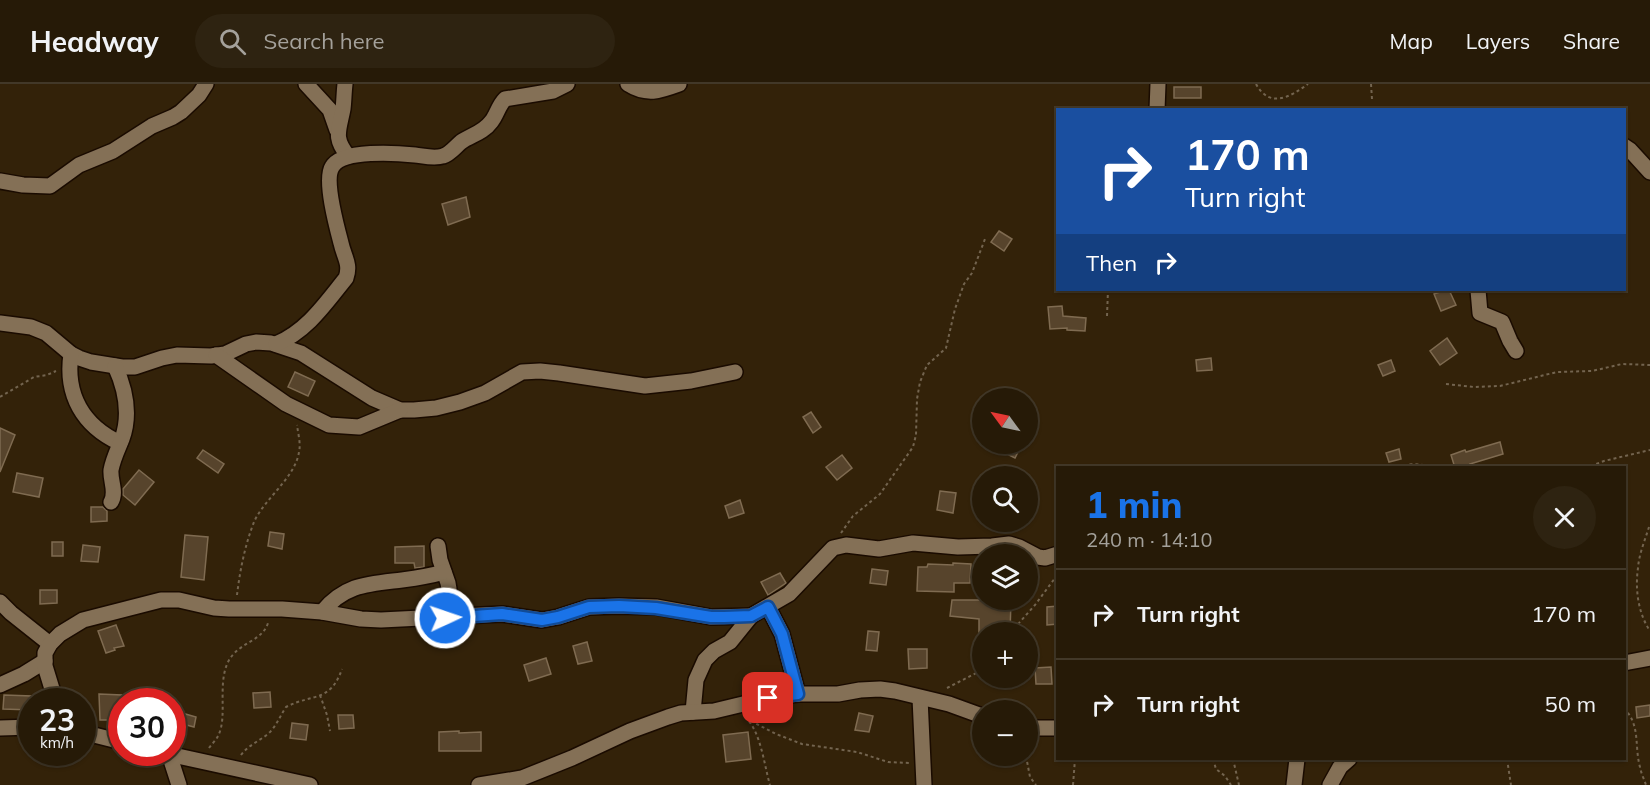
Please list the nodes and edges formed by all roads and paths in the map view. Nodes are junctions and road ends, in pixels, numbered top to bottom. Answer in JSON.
{"nodes":[{"id":1,"x":219,"y":84,"type":"edge"},
{"id":2,"x":306,"y":84,"type":"edge"},
{"id":3,"x":345,"y":84,"type":"edge"},
{"id":4,"x":567,"y":84,"type":"edge"},
{"id":5,"x":628,"y":84,"type":"edge"},
{"id":6,"x":680,"y":84,"type":"edge"},
{"id":7,"x":1158,"y":84,"type":"edge"},
{"id":8,"x":1256,"y":84,"type":"edge"},
{"id":9,"x":1308,"y":84,"type":"edge"},
{"id":10,"x":1371,"y":84,"type":"edge"},
{"id":11,"x":204,"y":88,"type":"edge"},
{"id":12,"x":1372,"y":99,"type":"dead end"},
{"id":13,"x":1157,"y":108,"type":"edge"},
{"id":14,"x":338,"y":130,"type":"junction"},
{"id":15,"x":1626,"y":147,"type":"edge"},
{"id":16,"x":348,"y":156,"type":"junction"},
{"id":17,"x":1650,"y":172,"type":"edge"},
{"id":18,"x":0,"y":181,"type":"edge"},
{"id":19,"x":985,"y":239,"type":"dead end"},
{"id":20,"x":1108,"y":291,"type":"edge"},
{"id":21,"x":1478,"y":291,"type":"edge"},
{"id":22,"x":1107,"y":316,"type":"dead end"},
{"id":23,"x":0,"y":323,"type":"edge"},
{"id":24,"x":276,"y":344,"type":"junction"},
{"id":25,"x":1516,"y":351,"type":"dead end"},
{"id":26,"x":216,"y":355,"type":"junction"},
{"id":27,"x":70,"y":359,"type":"junction"},
{"id":28,"x":1650,"y":365,"type":"edge"},
{"id":29,"x":115,"y":366,"type":"junction"},
{"id":30,"x":735,"y":372,"type":"dead end"},
{"id":31,"x":1446,"y":384,"type":"dead end"},
{"id":32,"x":0,"y":397,"type":"edge"},
{"id":33,"x":295,"y":409,"type":"junction"},
{"id":34,"x":400,"y":410,"type":"junction"},
{"id":35,"x":120,"y":443,"type":"junction"},
{"id":36,"x":1650,"y":450,"type":"edge"},
{"id":37,"x":1402,"y":466,"type":"edge"},
{"id":38,"x":1428,"y":466,"type":"edge"},
{"id":39,"x":1590,"y":466,"type":"edge"},
{"id":40,"x":111,"y":502,"type":"dead end"},
{"id":41,"x":1649,"y":527,"type":"edge"},
{"id":42,"x":438,"y":546,"type":"dead end"},
{"id":43,"x":830,"y":550,"type":"junction"},
{"id":44,"x":1056,"y":555,"type":"edge"},
{"id":45,"x":444,"y":572,"type":"junction"},
{"id":46,"x":1056,"y":577,"type":"edge"},
{"id":47,"x":0,"y":602,"type":"edge"},
{"id":48,"x":768,"y":607,"type":"junction"},
{"id":49,"x":235,"y":609,"type":"junction"},
{"id":50,"x":270,"y":609,"type":"junction"},
{"id":51,"x":322,"y":612,"type":"junction"},
{"id":52,"x":751,"y":616,"type":"junction"},
{"id":53,"x":445,"y":618,"type":"junction"},
{"id":54,"x":1020,"y":622,"type":"edge"},
{"id":55,"x":1650,"y":631,"type":"edge"},
{"id":56,"x":50,"y":644,"type":"junction"},
{"id":57,"x":1650,"y":658,"type":"edge"},
{"id":58,"x":45,"y":661,"type":"junction"},
{"id":59,"x":1626,"y":663,"type":"edge"},
{"id":60,"x":342,"y":669,"type":"dead end"},
{"id":61,"x":972,"y":675,"type":"edge"},
{"id":62,"x":0,"y":685,"type":"edge"},
{"id":63,"x":52,"y":688,"type":"edge"},
{"id":64,"x":798,"y":694,"type":"junction"},
{"id":65,"x":320,"y":696,"type":"junction"},
{"id":66,"x":925,"y":699,"type":"junction"},
{"id":67,"x":730,"y":707,"type":"junction"},
{"id":68,"x":1626,"y":711,"type":"edge"},
{"id":69,"x":693,"y":712,"type":"junction"},
{"id":70,"x":972,"y":712,"type":"edge"},
{"id":71,"x":750,"y":721,"type":"junction"},
{"id":72,"x":18,"y":727,"type":"edge"},
{"id":73,"x":0,"y":728,"type":"edge"},
{"id":74,"x":1038,"y":728,"type":"edge"},
{"id":75,"x":1056,"y":728,"type":"edge"},
{"id":76,"x":330,"y":731,"type":"dead end"},
{"id":77,"x":186,"y":758,"type":"edge"},
{"id":78,"x":197,"y":760,"type":"junction"},
{"id":79,"x":1075,"y":760,"type":"edge"},
{"id":80,"x":1213,"y":760,"type":"edge"},
{"id":81,"x":1233,"y":760,"type":"edge"},
{"id":82,"x":1297,"y":760,"type":"edge"},
{"id":83,"x":1348,"y":760,"type":"edge"},
{"id":84,"x":1507,"y":760,"type":"edge"},
{"id":85,"x":923,"y":764,"type":"junction"},
{"id":86,"x":171,"y":766,"type":"edge"},
{"id":87,"x":1028,"y":766,"type":"edge"},
{"id":88,"x":237,"y":770,"type":"junction"},
{"id":89,"x":179,"y":785,"type":"edge"},
{"id":90,"x":310,"y":785,"type":"edge"},
{"id":91,"x":479,"y":785,"type":"edge"},
{"id":92,"x":770,"y":785,"type":"edge"},
{"id":93,"x":924,"y":785,"type":"edge"},
{"id":94,"x":1036,"y":785,"type":"edge"},
{"id":95,"x":1073,"y":785,"type":"edge"},
{"id":96,"x":1231,"y":785,"type":"edge"},
{"id":97,"x":1239,"y":785,"type":"edge"},
{"id":98,"x":1294,"y":785,"type":"edge"},
{"id":99,"x":1330,"y":785,"type":"edge"},
{"id":100,"x":1511,"y":785,"type":"edge"},
{"id":101,"x":1646,"y":785,"type":"edge"}],
"edges":[{"from":1,"to":11,"type":"street"},
{"from":2,"to":14,"type":"street"},
{"from":3,"to":14,"type":"street"},
{"from":4,"to":16,"type":"street"},
{"from":5,"to":6,"type":"street"},
{"from":7,"to":13,"type":"street"},
{"from":8,"to":9,"type":"path"},
{"from":10,"to":12,"type":"path"},
{"from":11,"to":18,"type":"street"},
{"from":14,"to":16,"type":"street"},
{"from":15,"to":17,"type":"street"},
{"from":16,"to":24,"type":"street"},
{"from":19,"to":43,"type":"path"},
{"from":20,"to":22,"type":"path"},
{"from":21,"to":25,"type":"street"},
{"from":23,"to":27,"type":"street"},
{"from":24,"to":26,"type":"street"},
{"from":24,"to":34,"type":"street"},
{"from":26,"to":29,"type":"street"},
{"from":26,"to":33,"type":"street"},
{"from":27,"to":29,"type":"street"},
{"from":27,"to":32,"type":"path"},
{"from":27,"to":35,"type":"street"},
{"from":28,"to":31,"type":"path"},
{"from":29,"to":35,"type":"street"},
{"from":30,"to":34,"type":"street"},
{"from":33,"to":34,"type":"street"},
{"from":33,"to":49,"type":"path"},
{"from":35,"to":40,"type":"street"},
{"from":36,"to":39,"type":"path"},
{"from":37,"to":38,"type":"path"},
{"from":41,"to":55,"type":"path"},
{"from":42,"to":45,"type":"street"},
{"from":43,"to":44,"type":"street"},
{"from":43,"to":48,"type":"street"},
{"from":45,"to":51,"type":"street"},
{"from":45,"to":53,"type":"street"},
{"from":46,"to":54,"type":"path"},
{"from":47,"to":56,"type":"street"},
{"from":48,"to":52,"type":"street"},
{"from":48,"to":64,"type":"street"},
{"from":49,"to":50,"type":"street"},
{"from":49,"to":56,"type":"street"},
{"from":50,"to":51,"type":"street"},
{"from":50,"to":78,"type":"path"},
{"from":51,"to":53,"type":"street"},
{"from":52,"to":53,"type":"street"},
{"from":52,"to":69,"type":"street"},
{"from":56,"to":58,"type":"street"},
{"from":57,"to":59,"type":"street"},
{"from":58,"to":62,"type":"street"},
{"from":58,"to":63,"type":"street"},
{"from":60,"to":65,"type":"path"},
{"from":61,"to":66,"type":"path"},
{"from":64,"to":66,"type":"street"},
{"from":64,"to":67,"type":"street"},
{"from":65,"to":76,"type":"path"},
{"from":65,"to":88,"type":"path"},
{"from":66,"to":70,"type":"street"},
{"from":66,"to":85,"type":"street"},
{"from":67,"to":69,"type":"street"},
{"from":67,"to":71,"type":"path"},
{"from":68,"to":101,"type":"path"},
{"from":69,"to":91,"type":"street"},
{"from":71,"to":85,"type":"path"},
{"from":71,"to":92,"type":"path"},
{"from":72,"to":73,"type":"street"},
{"from":74,"to":75,"type":"street"},
{"from":77,"to":78,"type":"street"},
{"from":78,"to":88,"type":"street"},
{"from":79,"to":95,"type":"path"},
{"from":80,"to":96,"type":"path"},
{"from":81,"to":97,"type":"path"},
{"from":82,"to":98,"type":"street"},
{"from":83,"to":99,"type":"street"},
{"from":84,"to":100,"type":"path"},
{"from":85,"to":93,"type":"street"},
{"from":86,"to":89,"type":"street"},
{"from":87,"to":94,"type":"path"},
{"from":88,"to":90,"type":"street"}]}
